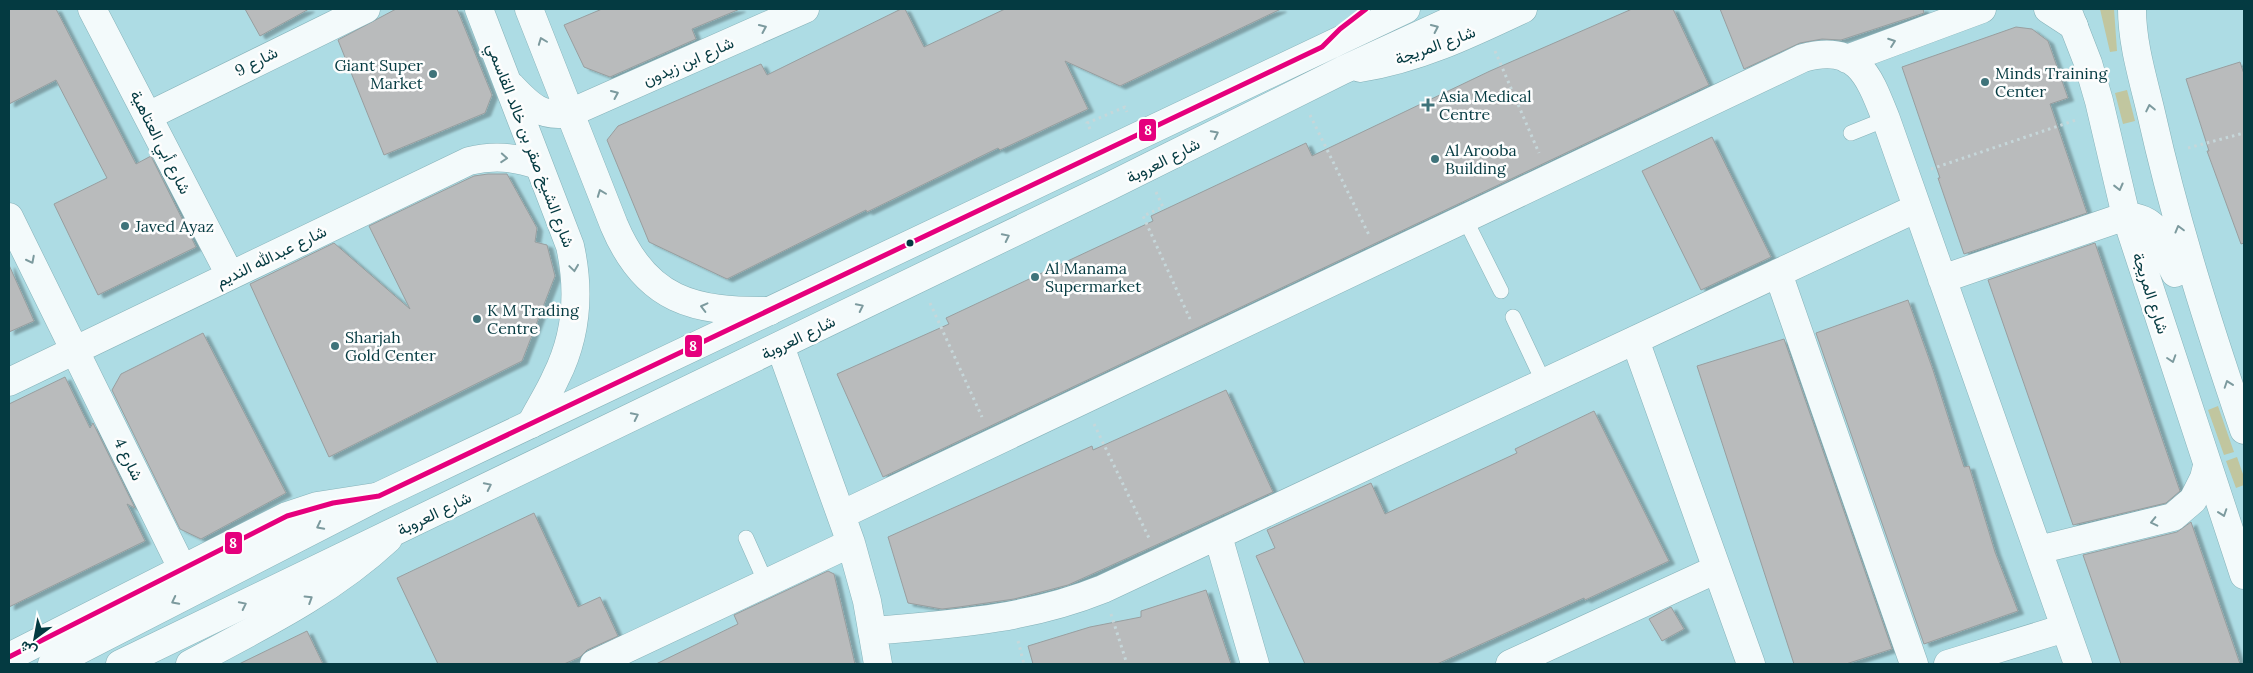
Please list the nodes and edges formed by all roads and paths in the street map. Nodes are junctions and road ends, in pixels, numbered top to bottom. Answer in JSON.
{"nodes":[{"id":1,"x":92,"y":9,"type":"edge"},
{"id":2,"x":366,"y":9,"type":"edge"},
{"id":3,"x":479,"y":9,"type":"edge"},
{"id":4,"x":530,"y":9,"type":"edge"},
{"id":5,"x":806,"y":9,"type":"edge"},
{"id":6,"x":1366,"y":9,"type":"edge"},
{"id":7,"x":1406,"y":9,"type":"edge"},
{"id":8,"x":1524,"y":9,"type":"edge"},
{"id":9,"x":1982,"y":9,"type":"edge"},
{"id":10,"x":2048,"y":9,"type":"edge"},
{"id":11,"x":2132,"y":9,"type":"edge"},
{"id":12,"x":2070,"y":17,"type":"edge"},
{"id":13,"x":1480,"y":18,"type":"edge"},
{"id":14,"x":1322,"y":47,"type":"junction"},
{"id":15,"x":1847,"y":59,"type":"junction"},
{"id":16,"x":507,"y":82,"type":"junction"},
{"id":17,"x":1299,"y":92,"type":"junction"},
{"id":18,"x":1125,"y":107,"type":"dead end"},
{"id":19,"x":570,"y":114,"type":"junction"},
{"id":20,"x":148,"y":116,"type":"junction"},
{"id":21,"x":1886,"y":119,"type":"junction"},
{"id":22,"x":1087,"y":123,"type":"dead end"},
{"id":23,"x":2078,"y":128,"type":"dead end"},
{"id":24,"x":1850,"y":133,"type":"dead end"},
{"id":25,"x":2244,"y":133,"type":"edge"},
{"id":26,"x":2160,"y":155,"type":"junction"},
{"id":27,"x":538,"y":165,"type":"junction"},
{"id":28,"x":1146,"y":169,"type":"junction"},
{"id":29,"x":1906,"y":177,"type":"junction"},
{"id":30,"x":1550,"y":179,"type":"junction"},
{"id":31,"x":1917,"y":208,"type":"junction"},
{"id":32,"x":2126,"y":216,"type":"junction"},
{"id":33,"x":9,"y":217,"type":"edge"},
{"id":34,"x":1465,"y":219,"type":"junction"},
{"id":35,"x":1381,"y":259,"type":"junction"},
{"id":36,"x":1778,"y":273,"type":"junction"},
{"id":37,"x":230,"y":275,"type":"junction"},
{"id":38,"x":919,"y":279,"type":"junction"},
{"id":39,"x":1942,"y":279,"type":"junction"},
{"id":40,"x":1501,"y":291,"type":"dead end"},
{"id":41,"x":2201,"y":305,"type":"junction"},
{"id":42,"x":770,"y":311,"type":"junction"},
{"id":43,"x":1513,"y":317,"type":"dead end"},
{"id":44,"x":1635,"y":340,"type":"junction"},
{"id":45,"x":780,"y":346,"type":"junction"},
{"id":46,"x":1202,"y":346,"type":"junction"},
{"id":47,"x":76,"y":349,"type":"junction"},
{"id":48,"x":9,"y":382,"type":"edge"},
{"id":49,"x":1544,"y":383,"type":"junction"},
{"id":50,"x":1083,"y":401,"type":"junction"},
{"id":51,"x":530,"y":424,"type":"junction"},
{"id":52,"x":2244,"y":430,"type":"edge"},
{"id":53,"x":994,"y":443,"type":"junction"},
{"id":54,"x":2207,"y":466,"type":"junction"},
{"id":55,"x":379,"y":496,"type":"junction"},
{"id":56,"x":841,"y":515,"type":"junction"},
{"id":57,"x":397,"y":530,"type":"junction"},
{"id":58,"x":1218,"y":536,"type":"junction"},
{"id":59,"x":746,"y":538,"type":"dead end"},
{"id":60,"x":851,"y":543,"type":"junction"},
{"id":61,"x":2038,"y":550,"type":"junction"},
{"id":62,"x":1161,"y":563,"type":"junction"},
{"id":63,"x":182,"y":568,"type":"junction"},
{"id":64,"x":1717,"y":569,"type":"junction"},
{"id":65,"x":2244,"y":575,"type":"edge"},
{"id":66,"x":766,"y":583,"type":"junction"},
{"id":67,"x":1103,"y":589,"type":"junction"},
{"id":68,"x":2065,"y":628,"type":"junction"},
{"id":69,"x":872,"y":631,"type":"junction"},
{"id":70,"x":9,"y":657,"type":"edge"},
{"id":71,"x":52,"y":664,"type":"edge"},
{"id":72,"x":120,"y":664,"type":"edge"},
{"id":73,"x":190,"y":664,"type":"edge"},
{"id":74,"x":594,"y":664,"type":"edge"},
{"id":75,"x":878,"y":664,"type":"edge"},
{"id":76,"x":1127,"y":664,"type":"edge"},
{"id":77,"x":1255,"y":664,"type":"edge"},
{"id":78,"x":1510,"y":664,"type":"edge"},
{"id":79,"x":1751,"y":664,"type":"edge"},
{"id":80,"x":1914,"y":664,"type":"edge"},
{"id":81,"x":1948,"y":664,"type":"edge"},
{"id":82,"x":2078,"y":664,"type":"edge"}],
"edges":[{"from":1,"to":20,"type":"street","name":"شارع أبي العتاهية"},
{"from":2,"to":20,"type":"street","name":"شارع 9"},
{"from":3,"to":16,"type":"street","name":"شارع الشيخ صقر بن خالد القاسمي"},
{"from":19,"to":4,"type":"street","one_way":true},
{"from":19,"to":5,"type":"street","name":"شارع ابن زيدون","one_way":true},
{"from":6,"to":14,"type":"street"},
{"from":7,"to":14,"type":"street","name":"شارع العروبة"},
{"from":8,"to":13,"type":"street","name":"شارع المريجة"},
{"from":15,"to":9,"type":"street","one_way":true},
{"from":10,"to":12,"type":"street"},
{"from":26,"to":11,"type":"street","one_way":true},
{"from":12,"to":32,"type":"street","name":"شارع المريجة","one_way":true},
{"from":17,"to":13,"type":"street","name":"شارع العروبة","one_way":true},
{"from":13,"to":30,"type":"path"},
{"from":14,"to":42,"type":"street","name":"شارع العروبة"},
{"from":15,"to":21,"type":"street"},
{"from":15,"to":30,"type":"street"},
{"from":16,"to":19,"type":"street"},
{"from":16,"to":27,"type":"street","name":"شارع الشيخ صقر بن خالد القاسمي"},
{"from":28,"to":17,"type":"street","name":"شارع العروبة","one_way":true},
{"from":17,"to":35,"type":"path"},
{"from":18,"to":22,"type":"path"},
{"from":42,"to":19,"type":"street","one_way":true},
{"from":20,"to":37,"type":"street","name":"شارع أبي العتاهية"},
{"from":21,"to":24,"type":"lane"},
{"from":21,"to":29,"type":"street"},
{"from":23,"to":29,"type":"path"},
{"from":25,"to":26,"type":"path"},
{"from":41,"to":26,"type":"street","one_way":true},
{"from":37,"to":27,"type":"street","name":"شارع عبدالله النديم","one_way":true},
{"from":27,"to":51,"type":"street","name":"شارع الشيخ صقر بن خالد القاسمي","one_way":true},
{"from":38,"to":28,"type":"street","name":"شارع العروبة","one_way":true},
{"from":28,"to":46,"type":"path"},
{"from":29,"to":31,"type":"street"},
{"from":30,"to":34,"type":"street"},
{"from":31,"to":36,"type":"street"},
{"from":31,"to":39,"type":"street"},
{"from":32,"to":39,"type":"street"},
{"from":32,"to":41,"type":"street"},
{"from":32,"to":54,"type":"street","name":"شارع المريجة","one_way":true},
{"from":33,"to":47,"type":"street","name":"شارع 4","one_way":true},
{"from":34,"to":35,"type":"street"},
{"from":34,"to":40,"type":"lane"},
{"from":35,"to":46,"type":"street"},
{"from":36,"to":44,"type":"street"},
{"from":36,"to":80,"type":"street"},
{"from":37,"to":47,"type":"street","name":"شارع عبدالله النديم"},
{"from":45,"to":38,"type":"street","name":"شارع العروبة","one_way":true},
{"from":38,"to":53,"type":"path"},
{"from":39,"to":61,"type":"street"},
{"from":52,"to":41,"type":"street","one_way":true},
{"from":42,"to":51,"type":"street","name":"شارع العروبة"},
{"from":43,"to":49,"type":"lane"},
{"from":44,"to":49,"type":"street"},
{"from":44,"to":64,"type":"street"},
{"from":45,"to":56,"type":"street"},
{"from":57,"to":45,"type":"street","name":"شارع العروبة","one_way":true},
{"from":46,"to":50,"type":"street"},
{"from":47,"to":48,"type":"street","name":"شارع عبدالله النديم"},
{"from":47,"to":63,"type":"street","name":"شارع 4"},
{"from":49,"to":58,"type":"street"},
{"from":50,"to":53,"type":"street"},
{"from":50,"to":62,"type":"path"},
{"from":51,"to":55,"type":"street","name":"شارع العروبة"},
{"from":53,"to":56,"type":"street"},
{"from":54,"to":61,"type":"street","one_way":true},
{"from":54,"to":65,"type":"street","name":"شارع المريجة","one_way":true},
{"from":55,"to":63,"type":"street"},
{"from":55,"to":71,"type":"street","name":"شارع العروبة","one_way":true},
{"from":56,"to":60,"type":"street"},
{"from":72,"to":57,"type":"street","name":"شارع العروبة","one_way":true},
{"from":73,"to":57,"type":"street","one_way":true},
{"from":58,"to":62,"type":"street"},
{"from":58,"to":77,"type":"street"},
{"from":59,"to":66,"type":"lane"},
{"from":60,"to":66,"type":"street"},
{"from":60,"to":69,"type":"street"},
{"from":61,"to":68,"type":"street"},
{"from":62,"to":67,"type":"street"},
{"from":63,"to":70,"type":"street"},
{"from":64,"to":78,"type":"street"},
{"from":64,"to":79,"type":"street"},
{"from":66,"to":74,"type":"street"},
{"from":67,"to":69,"type":"street"},
{"from":67,"to":76,"type":"path"},
{"from":68,"to":81,"type":"street"},
{"from":68,"to":82,"type":"street"},
{"from":69,"to":75,"type":"street"}]}
